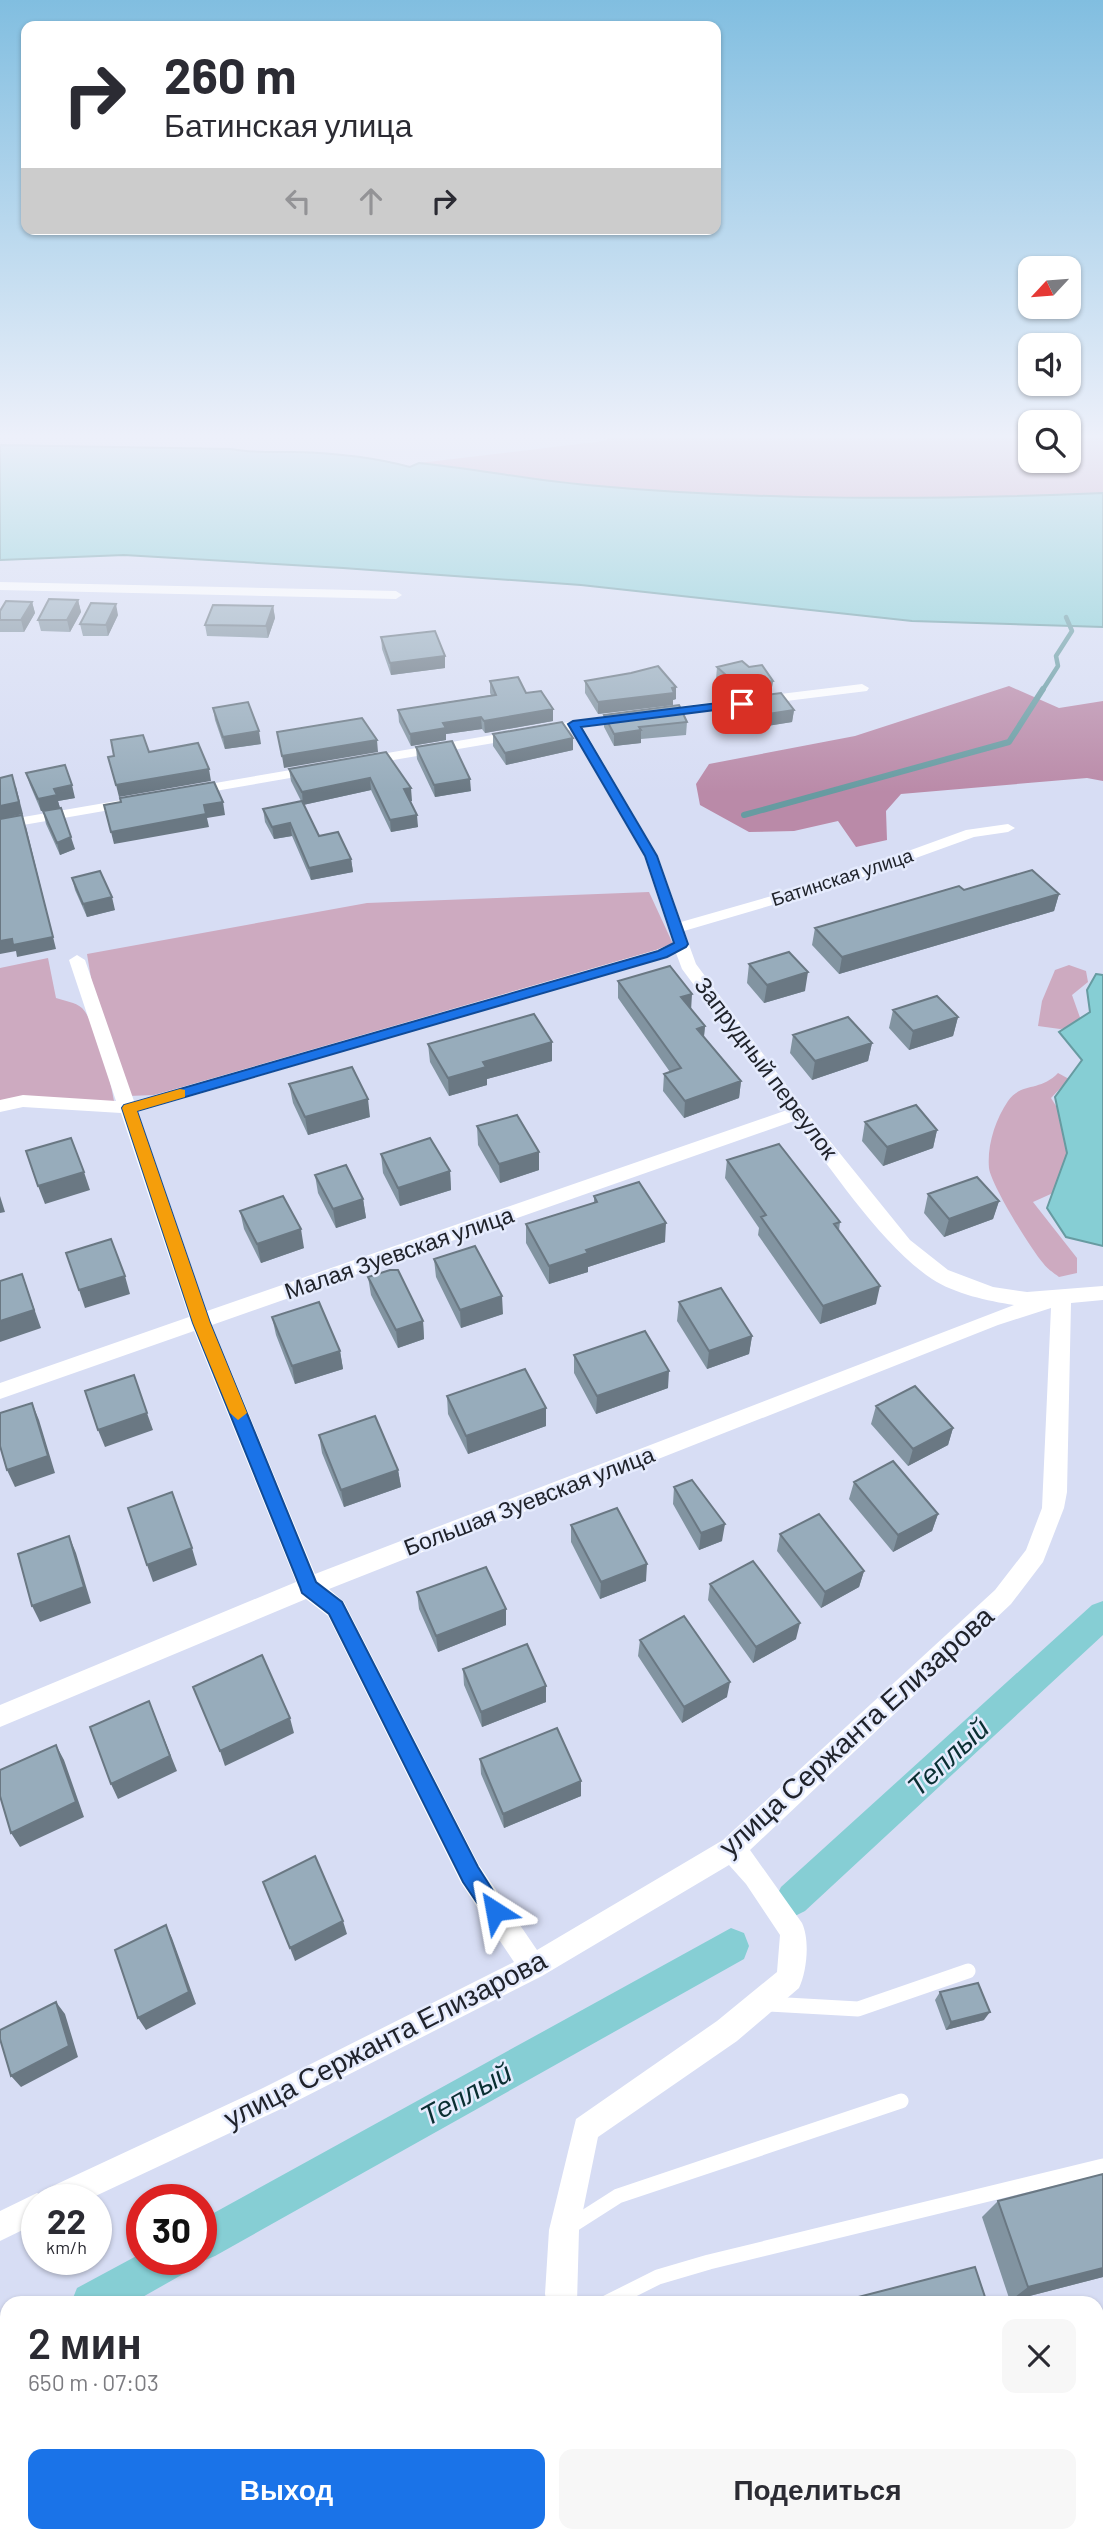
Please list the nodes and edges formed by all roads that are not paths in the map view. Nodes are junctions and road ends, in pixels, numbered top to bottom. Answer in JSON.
{"nodes":[{"id":1,"x":0,"y":586,"type":"edge"},
{"id":2,"x":396,"y":596,"type":"dead end"},
{"id":3,"x":862,"y":688,"type":"dead end"},
{"id":4,"x":573,"y":724,"type":"junction"},
{"id":5,"x":355,"y":763,"type":"edge"},
{"id":6,"x":328,"y":768,"type":"edge"},
{"id":7,"x":177,"y":794,"type":"edge"},
{"id":8,"x":136,"y":801,"type":"edge"},
{"id":9,"x":0,"y":825,"type":"edge"},
{"id":10,"x":1008,"y":828,"type":"dead end"},
{"id":11,"x":678,"y":936,"type":"junction"},
{"id":12,"x":77,"y":960,"type":"dead end"},
{"id":13,"x":0,"y":1106,"type":"edge"},
{"id":14,"x":129,"y":1108,"type":"junction"},
{"id":15,"x":798,"y":1114,"type":"junction"},
{"id":16,"x":1103,"y":1293,"type":"edge"},
{"id":17,"x":1061,"y":1297,"type":"junction"},
{"id":18,"x":201,"y":1323,"type":"junction"},
{"id":19,"x":0,"y":1391,"type":"edge"},
{"id":20,"x":309,"y":1587,"type":"junction"},
{"id":21,"x":0,"y":1716,"type":"edge"},
{"id":22,"x":732,"y":1849,"type":"junction"},
{"id":23,"x":533,"y":1967,"type":"junction"},
{"id":24,"x":968,"y":1971,"type":"dead end"},
{"id":25,"x":762,"y":2004,"type":"junction"},
{"id":26,"x":901,"y":2101,"type":"dead end"},
{"id":27,"x":1103,"y":2166,"type":"edge"},
{"id":28,"x":88,"y":2184,"type":"edge"},
{"id":29,"x":21,"y":2216,"type":"edge"},
{"id":30,"x":0,"y":2226,"type":"edge"},
{"id":31,"x":564,"y":2230,"type":"junction"},
{"id":32,"x":556,"y":2296,"type":"edge"},
{"id":33,"x":620,"y":2296,"type":"edge"}],
"edges":[{"from":1,"to":2,"type":"street"},
{"from":3,"to":4,"type":"street"},
{"from":4,"to":5,"type":"street"},
{"from":4,"to":11,"type":"street","name":"Запрудный переулок"},
{"from":6,"to":7,"type":"street"},
{"from":8,"to":9,"type":"street"},
{"from":10,"to":11,"type":"street","name":"Батинская улица"},
{"from":11,"to":14,"type":"street","name":"Батинская улица"},
{"from":11,"to":15,"type":"street","name":"Запрудный переулок"},
{"from":12,"to":14,"type":"street"},
{"from":13,"to":14,"type":"street","name":"Батинская улица"},
{"from":14,"to":18,"type":"street"},
{"from":15,"to":17,"type":"street","name":"Запрудный переулок"},
{"from":15,"to":18,"type":"street","name":"Малая Зуевская улица"},
{"from":16,"to":17,"type":"street"},
{"from":17,"to":20,"type":"street","name":"Большая Зуевская улица"},
{"from":17,"to":22,"type":"street","name":"улица Сержанта Елизарова"},
{"from":18,"to":19,"type":"street","name":"Малая Зуевская улица"},
{"from":18,"to":20,"type":"street"},
{"from":20,"to":21,"type":"street","name":"Большая Зуевская улица"},
{"from":20,"to":23,"type":"street"},
{"from":22,"to":23,"type":"street","name":"улица Сержанта Елизарова"},
{"from":22,"to":25,"type":"street"},
{"from":23,"to":28,"type":"street","name":"улица Сержанта Елизарова"},
{"from":24,"to":25,"type":"lane"},
{"from":25,"to":31,"type":"street"},
{"from":26,"to":31,"type":"lane"},
{"from":27,"to":33,"type":"lane"},
{"from":29,"to":30,"type":"street"},
{"from":31,"to":32,"type":"street"}]}
